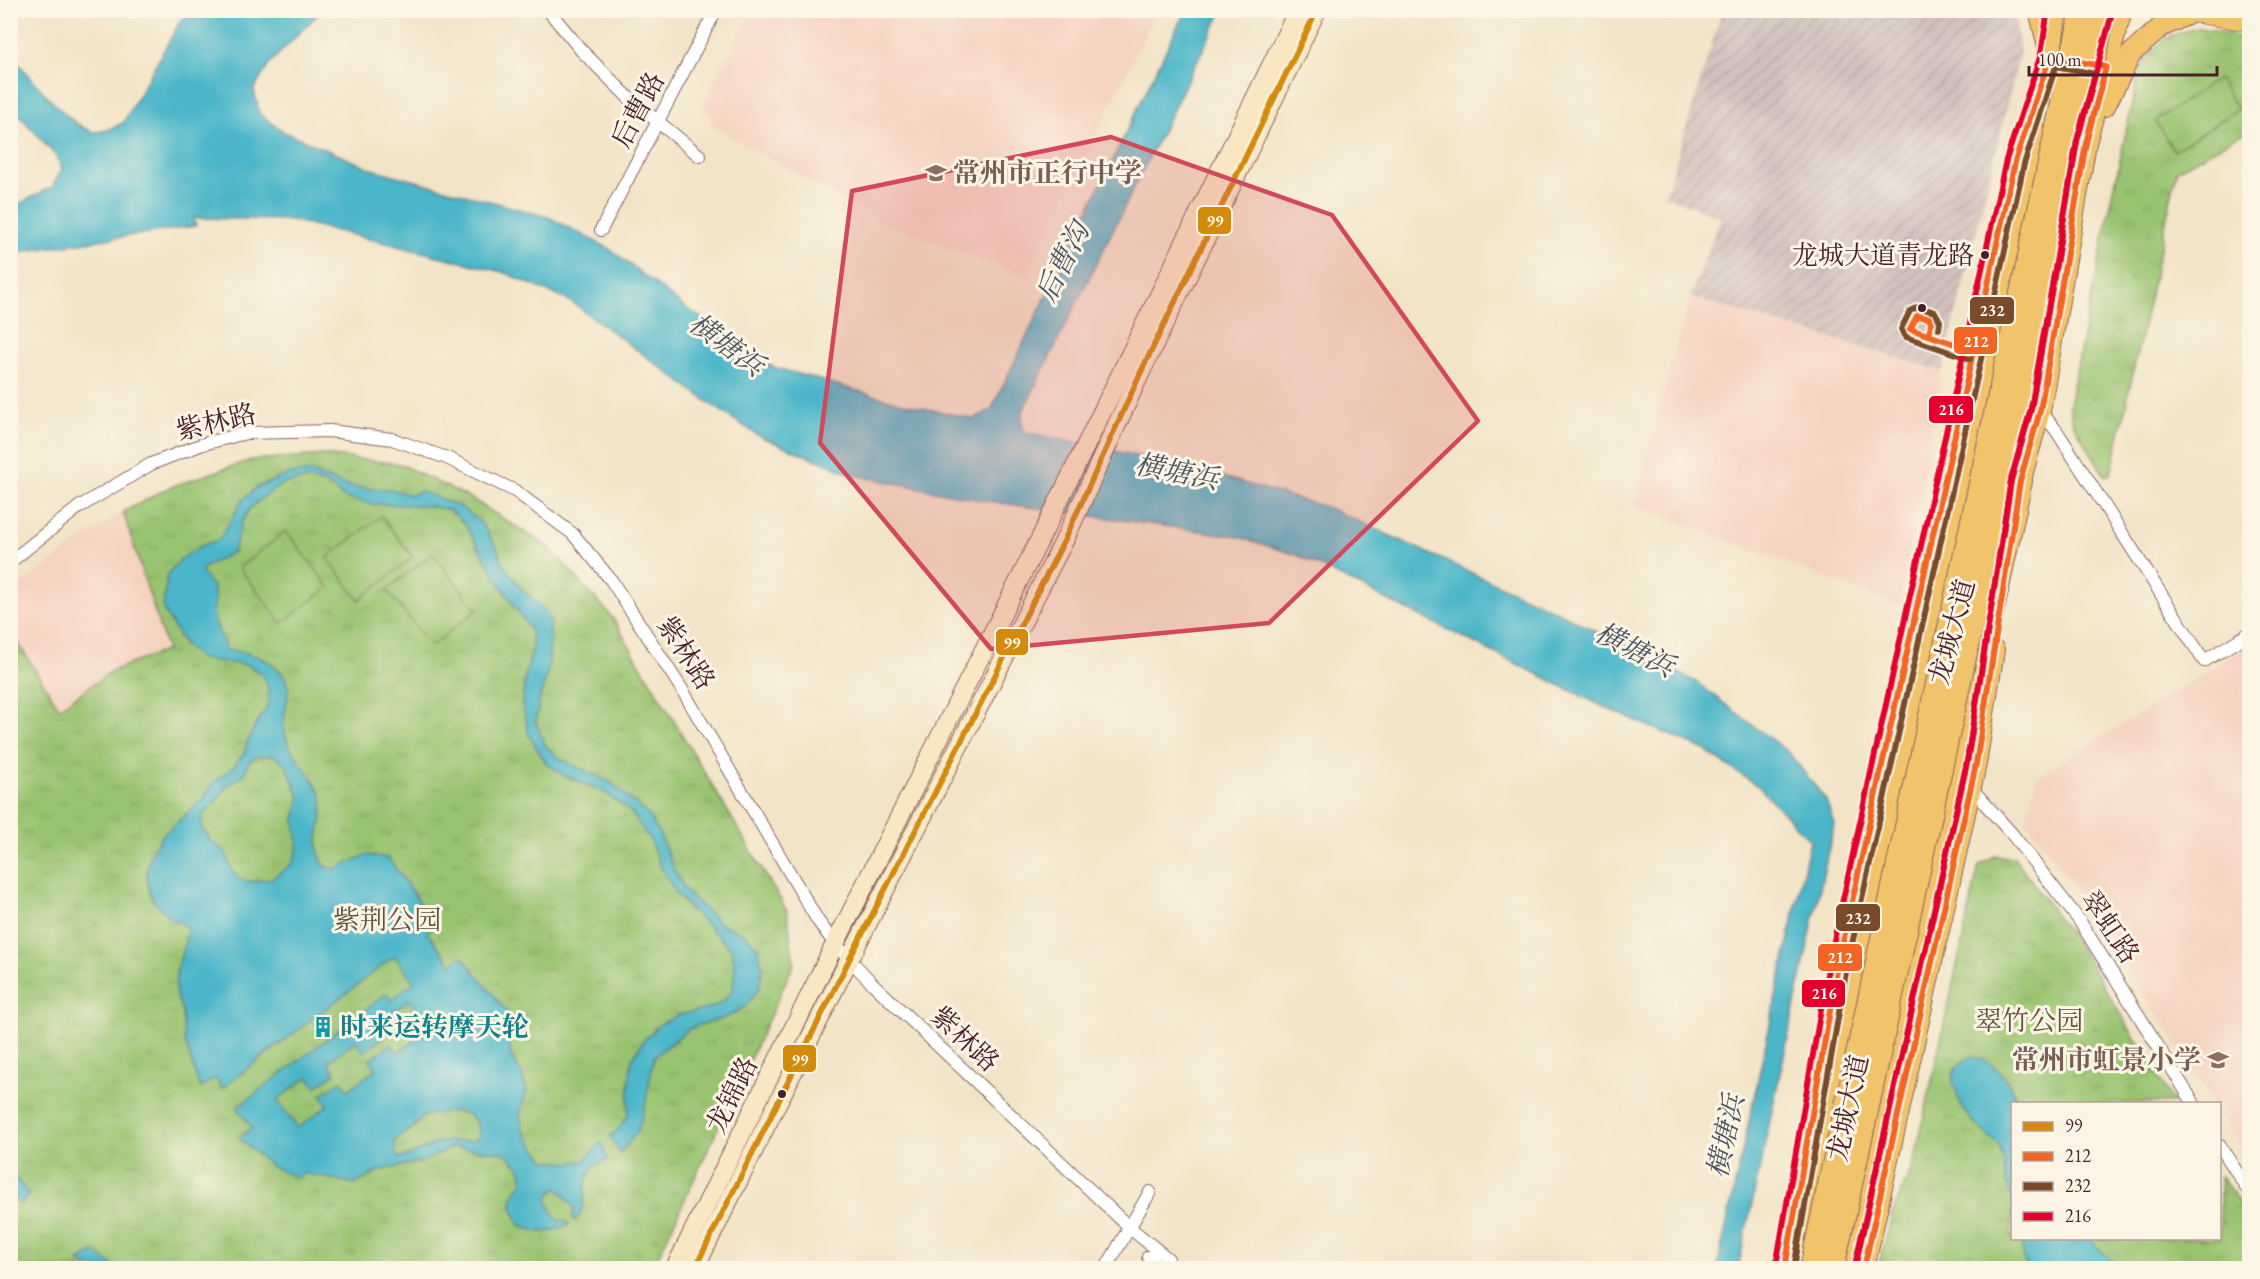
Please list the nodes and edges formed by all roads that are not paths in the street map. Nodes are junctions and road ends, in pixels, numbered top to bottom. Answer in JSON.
{"nodes":[{"id":1,"x":548,"y":10,"type":"edge"},
{"id":2,"x":716,"y":10,"type":"edge"},
{"id":3,"x":1298,"y":10,"type":"edge"},
{"id":4,"x":1317,"y":10,"type":"edge"},
{"id":5,"x":2039,"y":10,"type":"edge"},
{"id":6,"x":2057,"y":10,"type":"edge"},
{"id":7,"x":2083,"y":10,"type":"edge"},
{"id":8,"x":2104,"y":10,"type":"edge"},
{"id":9,"x":2122,"y":10,"type":"edge"},
{"id":10,"x":2227,"y":10,"type":"edge"},
{"id":11,"x":2250,"y":21,"type":"edge"},
{"id":12,"x":2050,"y":56,"type":"junction"},
{"id":13,"x":2106,"y":67,"type":"junction"},
{"id":14,"x":660,"y":122,"type":"junction"},
{"id":15,"x":2086,"y":143,"type":"junction"},
{"id":16,"x":700,"y":156,"type":"dead end"},
{"id":17,"x":601,"y":230,"type":"dead end"},
{"id":18,"x":2002,"y":306,"type":"junction"},
{"id":19,"x":2040,"y":411,"type":"junction"},
{"id":20,"x":2020,"y":481,"type":"junction"},
{"id":21,"x":10,"y":562,"type":"edge"},
{"id":22,"x":2250,"y":633,"type":"edge"},
{"id":23,"x":1971,"y":788,"type":"junction"},
{"id":24,"x":835,"y":944,"type":"junction"},
{"id":25,"x":849,"y":960,"type":"junction"},
{"id":26,"x":2193,"y":1102,"type":"edge"},
{"id":27,"x":2221,"y":1148,"type":"edge"},
{"id":28,"x":1150,"y":1192,"type":"dead end"},
{"id":29,"x":2250,"y":1193,"type":"edge"},
{"id":30,"x":1129,"y":1227,"type":"junction"},
{"id":31,"x":1148,"y":1257,"type":"dead end"},
{"id":32,"x":1168,"y":1259,"type":"dead end"},
{"id":33,"x":675,"y":1269,"type":"edge"},
{"id":34,"x":695,"y":1269,"type":"edge"},
{"id":35,"x":1106,"y":1269,"type":"edge"},
{"id":36,"x":1158,"y":1269,"type":"edge"},
{"id":37,"x":1785,"y":1269,"type":"edge"},
{"id":38,"x":1793,"y":1269,"type":"edge"},
{"id":39,"x":1803,"y":1269,"type":"edge"},
{"id":40,"x":1812,"y":1269,"type":"edge"},
{"id":41,"x":1832,"y":1269,"type":"edge"},
{"id":42,"x":1842,"y":1269,"type":"edge"},
{"id":43,"x":1849,"y":1269,"type":"edge"},
{"id":44,"x":1864,"y":1269,"type":"edge"}],
"edges":[{"from":1,"to":14,"type":"street"},
{"from":2,"to":14,"type":"street","name":"后曹路"},
{"from":3,"to":24,"type":"main road","name":"龙锦路"},
{"from":4,"to":25,"type":"main road","name":"龙锦路"},
{"from":5,"to":12,"type":"main road"},
{"from":6,"to":12,"type":"main road","name":"龙城大道"},
{"from":7,"to":40,"type":"highway","bridge":true},
{"from":8,"to":41,"type":"highway","bridge":true},
{"from":9,"to":13,"type":"main road","name":"龙城大道"},
{"from":10,"to":11,"type":"main road"},
{"from":11,"to":15,"type":"main road"},
{"from":12,"to":13,"type":"main road"},
{"from":12,"to":18,"type":"main road","name":"龙城大道"},
{"from":12,"to":37,"type":"main road"},
{"from":13,"to":15,"type":"main road","name":"龙城大道"},
{"from":14,"to":16,"type":"street"},
{"from":14,"to":17,"type":"street","name":"后曹路"},
{"from":15,"to":19,"type":"main road","name":"龙城大道"},
{"from":18,"to":38,"type":"highway"},
{"from":18,"to":39,"type":"main road","name":"龙城大道"},
{"from":19,"to":20,"type":"main road","name":"龙城大道"},
{"from":19,"to":22,"type":"street"},
{"from":20,"to":23,"type":"main road"},
{"from":20,"to":42,"type":"main road","name":"龙城大道"},
{"from":20,"to":43,"type":"highway"},
{"from":21,"to":24,"type":"street","name":"紫林路"},
{"from":23,"to":26,"type":"street","name":"翠虹路"},
{"from":23,"to":44,"type":"main road"},
{"from":24,"to":25,"type":"street","name":"紫林路"},
{"from":24,"to":33,"type":"main road","name":"龙锦路"},
{"from":25,"to":30,"type":"street","name":"紫林路"},
{"from":25,"to":34,"type":"main road","name":"龙锦路"},
{"from":27,"to":29,"type":"street"},
{"from":28,"to":30,"type":"street"},
{"from":30,"to":32,"type":"street","name":"紫林路"},
{"from":30,"to":35,"type":"street"},
{"from":31,"to":36,"type":"street"}]}
